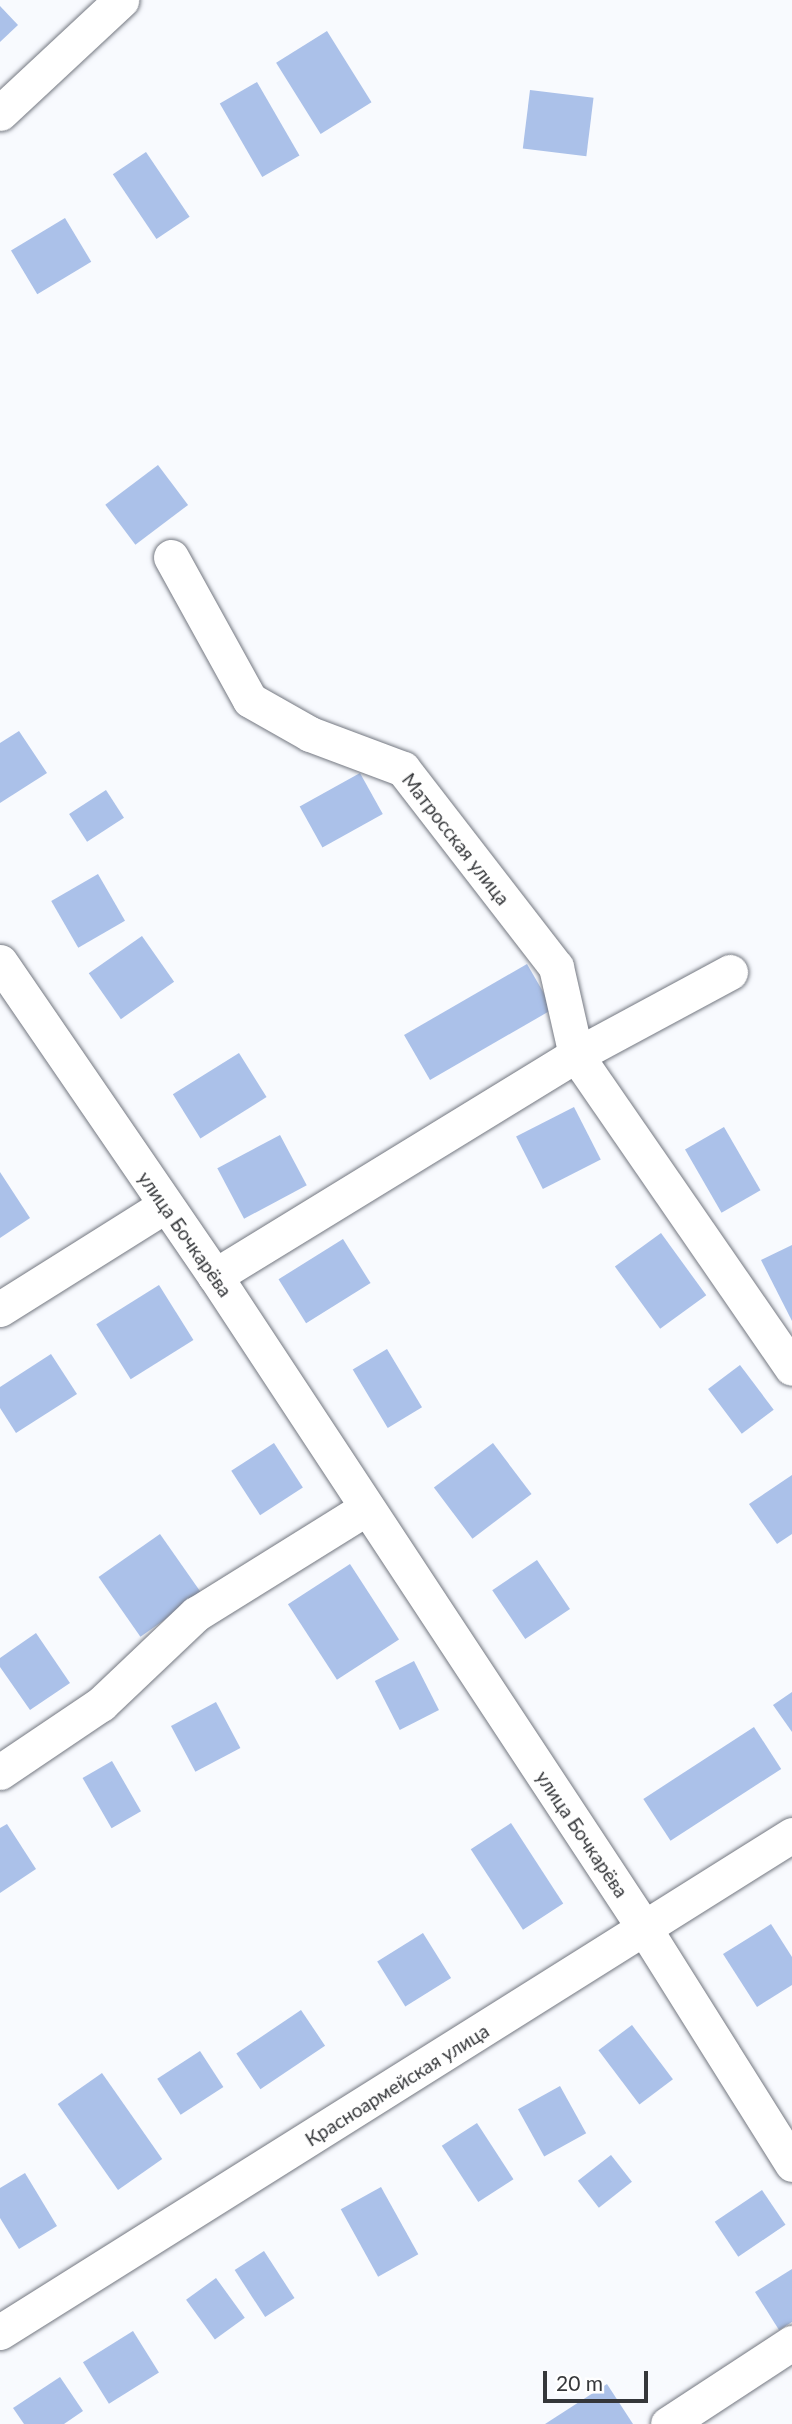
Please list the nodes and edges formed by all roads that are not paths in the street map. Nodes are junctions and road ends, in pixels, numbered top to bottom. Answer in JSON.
{"nodes":[{"id":1,"x":121,"y":0,"type":"edge"},
{"id":2,"x":0,"y":113,"type":"edge"},
{"id":3,"x":171,"y":557,"type":"dead end"},
{"id":4,"x":0,"y":962,"type":"edge"},
{"id":5,"x":730,"y":972,"type":"dead end"},
{"id":6,"x":576,"y":1055,"type":"junction"},
{"id":7,"x":164,"y":1206,"type":"junction"},
{"id":8,"x":215,"y":1276,"type":"junction"},
{"id":9,"x":0,"y":1309,"type":"edge"},
{"id":10,"x":792,"y":1368,"type":"edge"},
{"id":11,"x":366,"y":1508,"type":"junction"},
{"id":12,"x":0,"y":1772,"type":"edge"},
{"id":13,"x":792,"y":1835,"type":"edge"},
{"id":14,"x":646,"y":1931,"type":"junction"},
{"id":15,"x":792,"y":2164,"type":"edge"},
{"id":16,"x":0,"y":2332,"type":"edge"},
{"id":17,"x":792,"y":2343,"type":"edge"},
{"id":18,"x":668,"y":2424,"type":"edge"}],
"edges":[{"from":1,"to":2,"type":"street"},
{"from":3,"to":6,"type":"street","name":"Матросская улица"},
{"from":4,"to":7,"type":"street","name":"улица Бочкарёва"},
{"from":5,"to":6,"type":"street"},
{"from":6,"to":8,"type":"street"},
{"from":6,"to":10,"type":"street","name":"Матросская улица"},
{"from":7,"to":8,"type":"street","name":"улица Бочкарёва"},
{"from":7,"to":9,"type":"street"},
{"from":8,"to":11,"type":"street","name":"улица Бочкарёва"},
{"from":11,"to":12,"type":"street"},
{"from":11,"to":14,"type":"street","name":"улица Бочкарёва"},
{"from":13,"to":14,"type":"street","name":"Красноармейская улица"},
{"from":14,"to":15,"type":"street","name":"улица Бочкарёва"},
{"from":14,"to":16,"type":"street","name":"Красноармейская улица"},
{"from":17,"to":18,"type":"street"}]}
